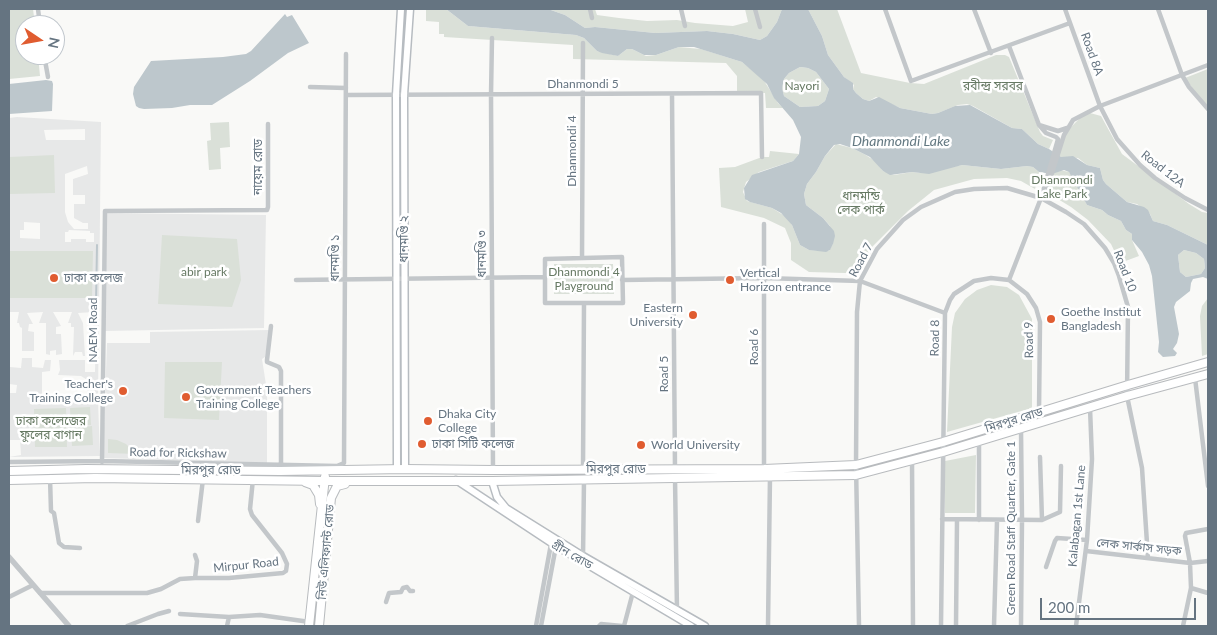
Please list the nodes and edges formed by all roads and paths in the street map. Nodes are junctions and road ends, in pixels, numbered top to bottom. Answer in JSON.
{"nodes":[{"id":1,"x":401,"y":9,"type":"edge"},
{"id":2,"x":410,"y":9,"type":"edge"},
{"id":3,"x":590,"y":9,"type":"edge"},
{"id":4,"x":681,"y":9,"type":"edge"},
{"id":5,"x":755,"y":9,"type":"edge"},
{"id":6,"x":885,"y":9,"type":"edge"},
{"id":7,"x":974,"y":9,"type":"edge"},
{"id":8,"x":1065,"y":9,"type":"edge"},
{"id":9,"x":1158,"y":9,"type":"edge"},
{"id":10,"x":592,"y":18,"type":"dead end"},
{"id":11,"x":1070,"y":23,"type":"junction"},
{"id":12,"x":685,"y":26,"type":"dead end"},
{"id":13,"x":760,"y":27,"type":"dead end"},
{"id":14,"x":492,"y":38,"type":"dead end"},
{"id":15,"x":583,"y":43,"type":"dead end"},
{"id":16,"x":1009,"y":46,"type":"junction"},
{"id":17,"x":990,"y":53,"type":"junction"},
{"id":18,"x":346,"y":54,"type":"dead end"},
{"id":19,"x":46,"y":65,"type":"edge"},
{"id":20,"x":1208,"y":65,"type":"edge"},
{"id":21,"x":1182,"y":75,"type":"junction"},
{"id":22,"x":48,"y":77,"type":"dead end"},
{"id":23,"x":310,"y":87,"type":"dead end"},
{"id":24,"x":346,"y":88,"type":"junction"},
{"id":25,"x":491,"y":94,"type":"junction"},
{"id":26,"x":582,"y":94,"type":"junction"},
{"id":27,"x":672,"y":94,"type":"junction"},
{"id":28,"x":396,"y":95,"type":"junction"},
{"id":29,"x":404,"y":95,"type":"junction"},
{"id":30,"x":346,"y":96,"type":"junction"},
{"id":31,"x":1100,"y":106,"type":"junction"},
{"id":32,"x":1208,"y":109,"type":"edge"},
{"id":33,"x":268,"y":124,"type":"dead end"},
{"id":34,"x":1039,"y":125,"type":"junction"},
{"id":35,"x":1068,"y":127,"type":"junction"},
{"id":36,"x":1061,"y":139,"type":"junction"},
{"id":37,"x":762,"y":157,"type":"dead end"},
{"id":38,"x":1043,"y":194,"type":"junction"},
{"id":39,"x":266,"y":210,"type":"joint"},
{"id":40,"x":1208,"y":210,"type":"edge"},
{"id":41,"x":764,"y":224,"type":"dead end"},
{"id":42,"x":582,"y":258,"type":"junction"},
{"id":43,"x":492,"y":277,"type":"junction"},
{"id":44,"x":545,"y":277,"type":"junction"},
{"id":45,"x":764,"y":278,"type":"junction"},
{"id":46,"x":396,"y":279,"type":"junction"},
{"id":47,"x":404,"y":279,"type":"junction"},
{"id":48,"x":673,"y":279,"type":"junction"},
{"id":49,"x":296,"y":280,"type":"dead end"},
{"id":50,"x":345,"y":280,"type":"junction"},
{"id":51,"x":622,"y":280,"type":"junction"},
{"id":52,"x":860,"y":280,"type":"junction"},
{"id":53,"x":1009,"y":280,"type":"junction"},
{"id":54,"x":584,"y":303,"type":"junction"},
{"id":55,"x":945,"y":313,"type":"junction"},
{"id":56,"x":271,"y":326,"type":"dead end"},
{"id":57,"x":1208,"y":362,"type":"edge"},
{"id":58,"x":1208,"y":374,"type":"edge"},
{"id":59,"x":1195,"y":378,"type":"junction"},
{"id":60,"x":1128,"y":384,"type":"junction"},
{"id":61,"x":1127,"y":396,"type":"junction"},
{"id":62,"x":1090,"y":408,"type":"junction"},
{"id":63,"x":1039,"y":412,"type":"junction"},
{"id":64,"x":1021,"y":429,"type":"junction"},
{"id":65,"x":979,"y":441,"type":"junction"},
{"id":66,"x":943,"y":442,"type":"junction"},
{"id":67,"x":943,"y":452,"type":"junction"},
{"id":68,"x":1040,"y":458,"type":"dead end"},
{"id":69,"x":912,"y":460,"type":"junction"},
{"id":70,"x":9,"y":462,"type":"edge"},
{"id":71,"x":102,"y":465,"type":"junction"},
{"id":72,"x":856,"y":465,"type":"junction"},
{"id":73,"x":1061,"y":466,"type":"dead end"},
{"id":74,"x":281,"y":468,"type":"junction"},
{"id":75,"x":401,"y":469,"type":"junction"},
{"id":76,"x":583,"y":469,"type":"junction"},
{"id":77,"x":764,"y":469,"type":"junction"},
{"id":78,"x":326,"y":470,"type":"junction"},
{"id":79,"x":492,"y":470,"type":"junction"},
{"id":80,"x":9,"y":471,"type":"edge"},
{"id":81,"x":675,"y":474,"type":"junction"},
{"id":82,"x":856,"y":475,"type":"junction"},
{"id":83,"x":770,"y":476,"type":"junction"},
{"id":84,"x":50,"y":478,"type":"junction"},
{"id":85,"x":103,"y":478,"type":"junction"},
{"id":86,"x":203,"y":479,"type":"junction"},
{"id":87,"x":253,"y":479,"type":"junction"},
{"id":88,"x":9,"y":480,"type":"edge"},
{"id":89,"x":456,"y":480,"type":"junction"},
{"id":90,"x":584,"y":480,"type":"junction"},
{"id":91,"x":301,"y":481,"type":"junction"},
{"id":92,"x":325,"y":481,"type":"junction"},
{"id":93,"x":404,"y":481,"type":"junction"},
{"id":94,"x":492,"y":481,"type":"junction"},
{"id":95,"x":1208,"y":486,"type":"edge"},
{"id":96,"x":942,"y":519,"type":"junction"},
{"id":97,"x":956,"y":520,"type":"junction"},
{"id":98,"x":979,"y":520,"type":"junction"},
{"id":99,"x":1022,"y":520,"type":"junction"},
{"id":100,"x":1042,"y":520,"type":"junction"},
{"id":101,"x":198,"y":521,"type":"dead end"},
{"id":102,"x":997,"y":521,"type":"junction"},
{"id":103,"x":320,"y":523,"type":"junction"},
{"id":104,"x":1208,"y":529,"type":"edge"},
{"id":105,"x":1087,"y":540,"type":"junction"},
{"id":106,"x":554,"y":545,"type":"junction"},
{"id":107,"x":80,"y":548,"type":"dead end"},
{"id":108,"x":1086,"y":552,"type":"junction"},
{"id":109,"x":195,"y":555,"type":"dead end"},
{"id":110,"x":9,"y":557,"type":"edge"},
{"id":111,"x":1148,"y":558,"type":"junction"},
{"id":112,"x":583,"y":559,"type":"junction"},
{"id":113,"x":1208,"y":561,"type":"edge"},
{"id":114,"x":1190,"y":563,"type":"junction"},
{"id":115,"x":1046,"y":567,"type":"dead end"},
{"id":116,"x":195,"y":578,"type":"junction"},
{"id":117,"x":33,"y":585,"type":"junction"},
{"id":118,"x":1191,"y":588,"type":"junction"},
{"id":119,"x":413,"y":591,"type":"dead end"},
{"id":120,"x":633,"y":592,"type":"junction"},
{"id":121,"x":40,"y":593,"type":"junction"},
{"id":122,"x":1208,"y":593,"type":"edge"},
{"id":123,"x":9,"y":597,"type":"edge"},
{"id":124,"x":386,"y":602,"type":"dead end"},
{"id":125,"x":677,"y":610,"type":"junction"},
{"id":126,"x":169,"y":611,"type":"dead end"},
{"id":127,"x":180,"y":614,"type":"dead end"},
{"id":128,"x":229,"y":617,"type":"junction"},
{"id":129,"x":677,"y":618,"type":"junction"},
{"id":130,"x":310,"y":624,"type":"edge"},
{"id":131,"x":68,"y":625,"type":"edge"},
{"id":132,"x":320,"y":625,"type":"edge"},
{"id":133,"x":60,"y":626,"type":"edge"},
{"id":134,"x":127,"y":626,"type":"edge"},
{"id":135,"x":227,"y":626,"type":"edge"},
{"id":136,"x":536,"y":626,"type":"edge"},
{"id":137,"x":541,"y":626,"type":"edge"},
{"id":138,"x":599,"y":626,"type":"edge"},
{"id":139,"x":623,"y":626,"type":"edge"},
{"id":140,"x":690,"y":626,"type":"edge"},
{"id":141,"x":705,"y":626,"type":"edge"},
{"id":142,"x":768,"y":626,"type":"edge"},
{"id":143,"x":859,"y":626,"type":"edge"},
{"id":144,"x":913,"y":626,"type":"edge"},
{"id":145,"x":941,"y":626,"type":"edge"},
{"id":146,"x":956,"y":626,"type":"edge"},
{"id":147,"x":994,"y":626,"type":"edge"},
{"id":148,"x":1021,"y":626,"type":"edge"},
{"id":149,"x":1076,"y":626,"type":"edge"},
{"id":150,"x":1183,"y":626,"type":"edge"}],
"edges":[{"from":1,"to":28,"type":"main road","name":"ধানমণ্ডি ২"},
{"from":2,"to":29,"type":"main road","name":"ধানমণ্ডি ২"},
{"from":3,"to":10,"type":"street"},
{"from":4,"to":12,"type":"street"},
{"from":5,"to":13,"type":"street"},
{"from":6,"to":17,"type":"street"},
{"from":7,"to":17,"type":"street"},
{"from":8,"to":11,"type":"street","name":"Road 8A"},
{"from":9,"to":21,"type":"street"},
{"from":11,"to":16,"type":"street"},
{"from":11,"to":31,"type":"street","name":"Road 8A"},
{"from":14,"to":25,"type":"street","name":"ধানমণ্ডি ৩"},
{"from":15,"to":26,"type":"street","name":"Dhanmondi 4"},
{"from":16,"to":17,"type":"street"},
{"from":16,"to":34,"type":"street"},
{"from":18,"to":24,"type":"street","name":"ধানমণ্ডি ১"},
{"from":19,"to":22,"type":"street"},
{"from":20,"to":21,"type":"street"},
{"from":21,"to":31,"type":"street"},
{"from":21,"to":32,"type":"street"},
{"from":23,"to":24,"type":"street"},
{"from":24,"to":30,"type":"street","name":"ধানমণ্ডি ১"},
{"from":25,"to":26,"type":"street","name":"Dhanmondi 5"},
{"from":25,"to":29,"type":"street","name":"Dhanmondi 5"},
{"from":25,"to":43,"type":"street","name":"ধানমণ্ডি ৩"},
{"from":26,"to":27,"type":"street","name":"Dhanmondi 5"},
{"from":26,"to":42,"type":"street","name":"Dhanmondi 4"},
{"from":27,"to":37,"type":"street","name":"Dhanmondi 5"},
{"from":27,"to":48,"type":"street","name":"Road 5"},
{"from":28,"to":29,"type":"street"},
{"from":28,"to":30,"type":"street"},
{"from":28,"to":46,"type":"main road","name":"ধানমণ্ডি ২"},
{"from":29,"to":47,"type":"main road","name":"ধানমণ্ডি ২"},
{"from":30,"to":50,"type":"street","name":"ধানমণ্ডি ১"},
{"from":31,"to":35,"type":"street"},
{"from":31,"to":40,"type":"street","name":"Road 12A"},
{"from":33,"to":39,"type":"street","name":"নায়েম রোড"},
{"from":34,"to":35,"type":"street"},
{"from":34,"to":36,"type":"street"},
{"from":35,"to":36,"type":"street"},
{"from":36,"to":38,"type":"street"},
{"from":38,"to":52,"type":"street","name":"Road 7"},
{"from":38,"to":53,"type":"street"},
{"from":38,"to":60,"type":"street","name":"Road 10"},
{"from":39,"to":71,"type":"street","name":"NAEM Road"},
{"from":41,"to":45,"type":"street","name":"Road 6"},
{"from":42,"to":44,"type":"street"},
{"from":42,"to":51,"type":"street"},
{"from":43,"to":44,"type":"street"},
{"from":43,"to":47,"type":"street"},
{"from":43,"to":79,"type":"street","name":"ধানমণ্ডি ৩"},
{"from":44,"to":54,"type":"street"},
{"from":45,"to":48,"type":"street"},
{"from":45,"to":52,"type":"street"},
{"from":45,"to":77,"type":"street","name":"Road 6"},
{"from":46,"to":47,"type":"street"},
{"from":46,"to":50,"type":"street"},
{"from":46,"to":75,"type":"main road","name":"ধানমণ্ডি ২"},
{"from":47,"to":75,"type":"main road","name":"ধানমণ্ডি ২"},
{"from":48,"to":51,"type":"street"},
{"from":48,"to":81,"type":"street","name":"Road 5"},
{"from":49,"to":50,"type":"street"},
{"from":50,"to":74,"type":"street","name":"ধানমণ্ডি ১"},
{"from":51,"to":54,"type":"street"},
{"from":52,"to":55,"type":"street"},
{"from":52,"to":72,"type":"street","name":"Road 7"},
{"from":53,"to":55,"type":"street","name":"Road 8"},
{"from":53,"to":63,"type":"street","name":"Road 9"},
{"from":54,"to":76,"type":"street"},
{"from":55,"to":66,"type":"street","name":"Road 8"},
{"from":56,"to":74,"type":"street"},
{"from":57,"to":60,"type":"highway","name":"মিরপুর রোড"},
{"from":58,"to":59,"type":"highway","name":"মিরপুর রোড"},
{"from":59,"to":61,"type":"highway","name":"মিরপুর রোড"},
{"from":59,"to":95,"type":"street"},
{"from":60,"to":61,"type":"street","name":"Road 10"},
{"from":60,"to":63,"type":"highway","name":"মিরপুর রোড"},
{"from":61,"to":62,"type":"highway","name":"মিরপুর রোড"},
{"from":61,"to":111,"type":"street","name":"Road 10"},
{"from":62,"to":64,"type":"highway","name":"মিরপুর রোড"},
{"from":62,"to":105,"type":"street","name":"Kalabagan 1st Lane"},
{"from":63,"to":66,"type":"highway","name":"মিরপুর রোড"},
{"from":64,"to":65,"type":"highway","name":"মিরপুর রোড"},
{"from":64,"to":99,"type":"street","name":"Green Road Staff Quarter, Gate 1"},
{"from":65,"to":67,"type":"highway","name":"মিরপুর রোড"},
{"from":65,"to":98,"type":"street"},
{"from":66,"to":67,"type":"street","name":"Road 8"},
{"from":66,"to":72,"type":"highway","name":"মিরপুর রোড"},
{"from":67,"to":69,"type":"highway","name":"মিরপুর রোড"},
{"from":67,"to":96,"type":"street","name":"Road 8"},
{"from":68,"to":100,"type":"street"},
{"from":69,"to":82,"type":"highway","name":"মিরপুর রোড"},
{"from":69,"to":144,"type":"street"},
{"from":70,"to":71,"type":"street"},
{"from":71,"to":74,"type":"highway","name":"মিরপুর রোড"},
{"from":71,"to":80,"type":"highway","name":"মিরপুর রোড"},
{"from":71,"to":85,"type":"highway"},
{"from":72,"to":77,"type":"highway","name":"মিরপুর রোড"},
{"from":72,"to":82,"type":"street","name":"Road 7"},
{"from":73,"to":100,"type":"street"},
{"from":74,"to":78,"type":"highway","name":"মিরপুর রোড"},
{"from":75,"to":78,"type":"highway","name":"মিরপুর রোড"},
{"from":75,"to":79,"type":"highway","name":"মিরপুর রোড"},
{"from":76,"to":79,"type":"highway","name":"মিরপুর রোড"},
{"from":76,"to":81,"type":"highway","name":"মিরপুর রোড"},
{"from":77,"to":81,"type":"highway","name":"মিরপুর রোড"},
{"from":78,"to":92,"type":"highway","name":"নিউ এলিফ্যান্ট রোড"},
{"from":79,"to":94,"type":"highway"},
{"from":81,"to":83,"type":"highway","name":"মিরপুর রোড"},
{"from":81,"to":90,"type":"highway","name":"মিরপুর রোড"},
{"from":81,"to":125,"type":"street","name":"Road 5"},
{"from":82,"to":83,"type":"highway","name":"মিরপুর রোড"},
{"from":82,"to":143,"type":"street"},
{"from":83,"to":142,"type":"street"},
{"from":84,"to":85,"type":"highway","name":"মিরপুর রোড"},
{"from":84,"to":88,"type":"highway","name":"মিরপুর রোড"},
{"from":84,"to":107,"type":"street"},
{"from":85,"to":86,"type":"highway","name":"মিরপুর রোড"},
{"from":86,"to":87,"type":"highway","name":"মিরপুর রোড"},
{"from":86,"to":101,"type":"street"},
{"from":87,"to":91,"type":"highway","name":"মিরপুর রোড"},
{"from":87,"to":116,"type":"street","name":"Mirpur Road"},
{"from":89,"to":93,"type":"highway","name":"মিরপুর রোড"},
{"from":89,"to":94,"type":"highway","name":"মিরপুর রোড"},
{"from":89,"to":106,"type":"main road","name":"গ্রীন রোড"},
{"from":90,"to":94,"type":"highway","name":"মিরপুর রোড"},
{"from":90,"to":112,"type":"street"},
{"from":91,"to":92,"type":"highway","name":"মিরপুর রোড"},
{"from":91,"to":103,"type":"highway"},
{"from":92,"to":93,"type":"highway","name":"মিরপুর রোড"},
{"from":92,"to":103,"type":"highway","name":"নিউ এলিফ্যান্ট রোড"},
{"from":93,"to":132,"type":"highway","name":"নিউ এলিফ্যান্ট রোড"},
{"from":94,"to":112,"type":"main road","name":"গ্রীন রোড"},
{"from":96,"to":97,"type":"street"},
{"from":96,"to":145,"type":"street","name":"Road 8"},
{"from":97,"to":98,"type":"street"},
{"from":97,"to":146,"type":"street"},
{"from":98,"to":102,"type":"street"},
{"from":99,"to":100,"type":"street"},
{"from":99,"to":102,"type":"street"},
{"from":99,"to":148,"type":"street","name":"Green Road Staff Quarter, Gate 1"},
{"from":102,"to":147,"type":"street"},
{"from":103,"to":130,"type":"highway","name":"নিউ এলিফ্যান্ট রোড"},
{"from":104,"to":114,"type":"street","name":"লেক সার্কাস সড়ক"},
{"from":105,"to":108,"type":"street","name":"Kalabagan 1st Lane"},
{"from":105,"to":115,"type":"street"},
{"from":106,"to":112,"type":"main road","name":"গ্রীন রোড"},
{"from":106,"to":136,"type":"street"},
{"from":106,"to":137,"type":"street"},
{"from":108,"to":111,"type":"street","name":"লেক সার্কাস সড়ক"},
{"from":108,"to":149,"type":"street","name":"Kalabagan 1st Lane"},
{"from":109,"to":116,"type":"street"},
{"from":110,"to":117,"type":"street"},
{"from":111,"to":114,"type":"street","name":"লেক সার্কাস সড়ক"},
{"from":112,"to":120,"type":"main road","name":"গ্রীন রোড"},
{"from":112,"to":125,"type":"main road","name":"গ্রীন রোড"},
{"from":113,"to":114,"type":"street","name":"লেক সার্কাস সড়ক"},
{"from":114,"to":118,"type":"street"},
{"from":116,"to":121,"type":"street"},
{"from":117,"to":121,"type":"street"},
{"from":117,"to":123,"type":"street"},
{"from":118,"to":122,"type":"street"},
{"from":118,"to":150,"type":"street"},
{"from":119,"to":124,"type":"street"},
{"from":120,"to":129,"type":"main road","name":"গ্রীন রোড"},
{"from":120,"to":139,"type":"street"},
{"from":121,"to":131,"type":"street"},
{"from":125,"to":129,"type":"street","name":"Road 5"},
{"from":125,"to":141,"type":"main road","name":"গ্রীন রোড"},
{"from":126,"to":134,"type":"street"},
{"from":127,"to":128,"type":"street"},
{"from":128,"to":130,"type":"street"},
{"from":128,"to":135,"type":"street"},
{"from":129,"to":140,"type":"main road","name":"গ্রীন রোড"},
{"from":131,"to":133,"type":"street"},
{"from":138,"to":139,"type":"street"}]}
